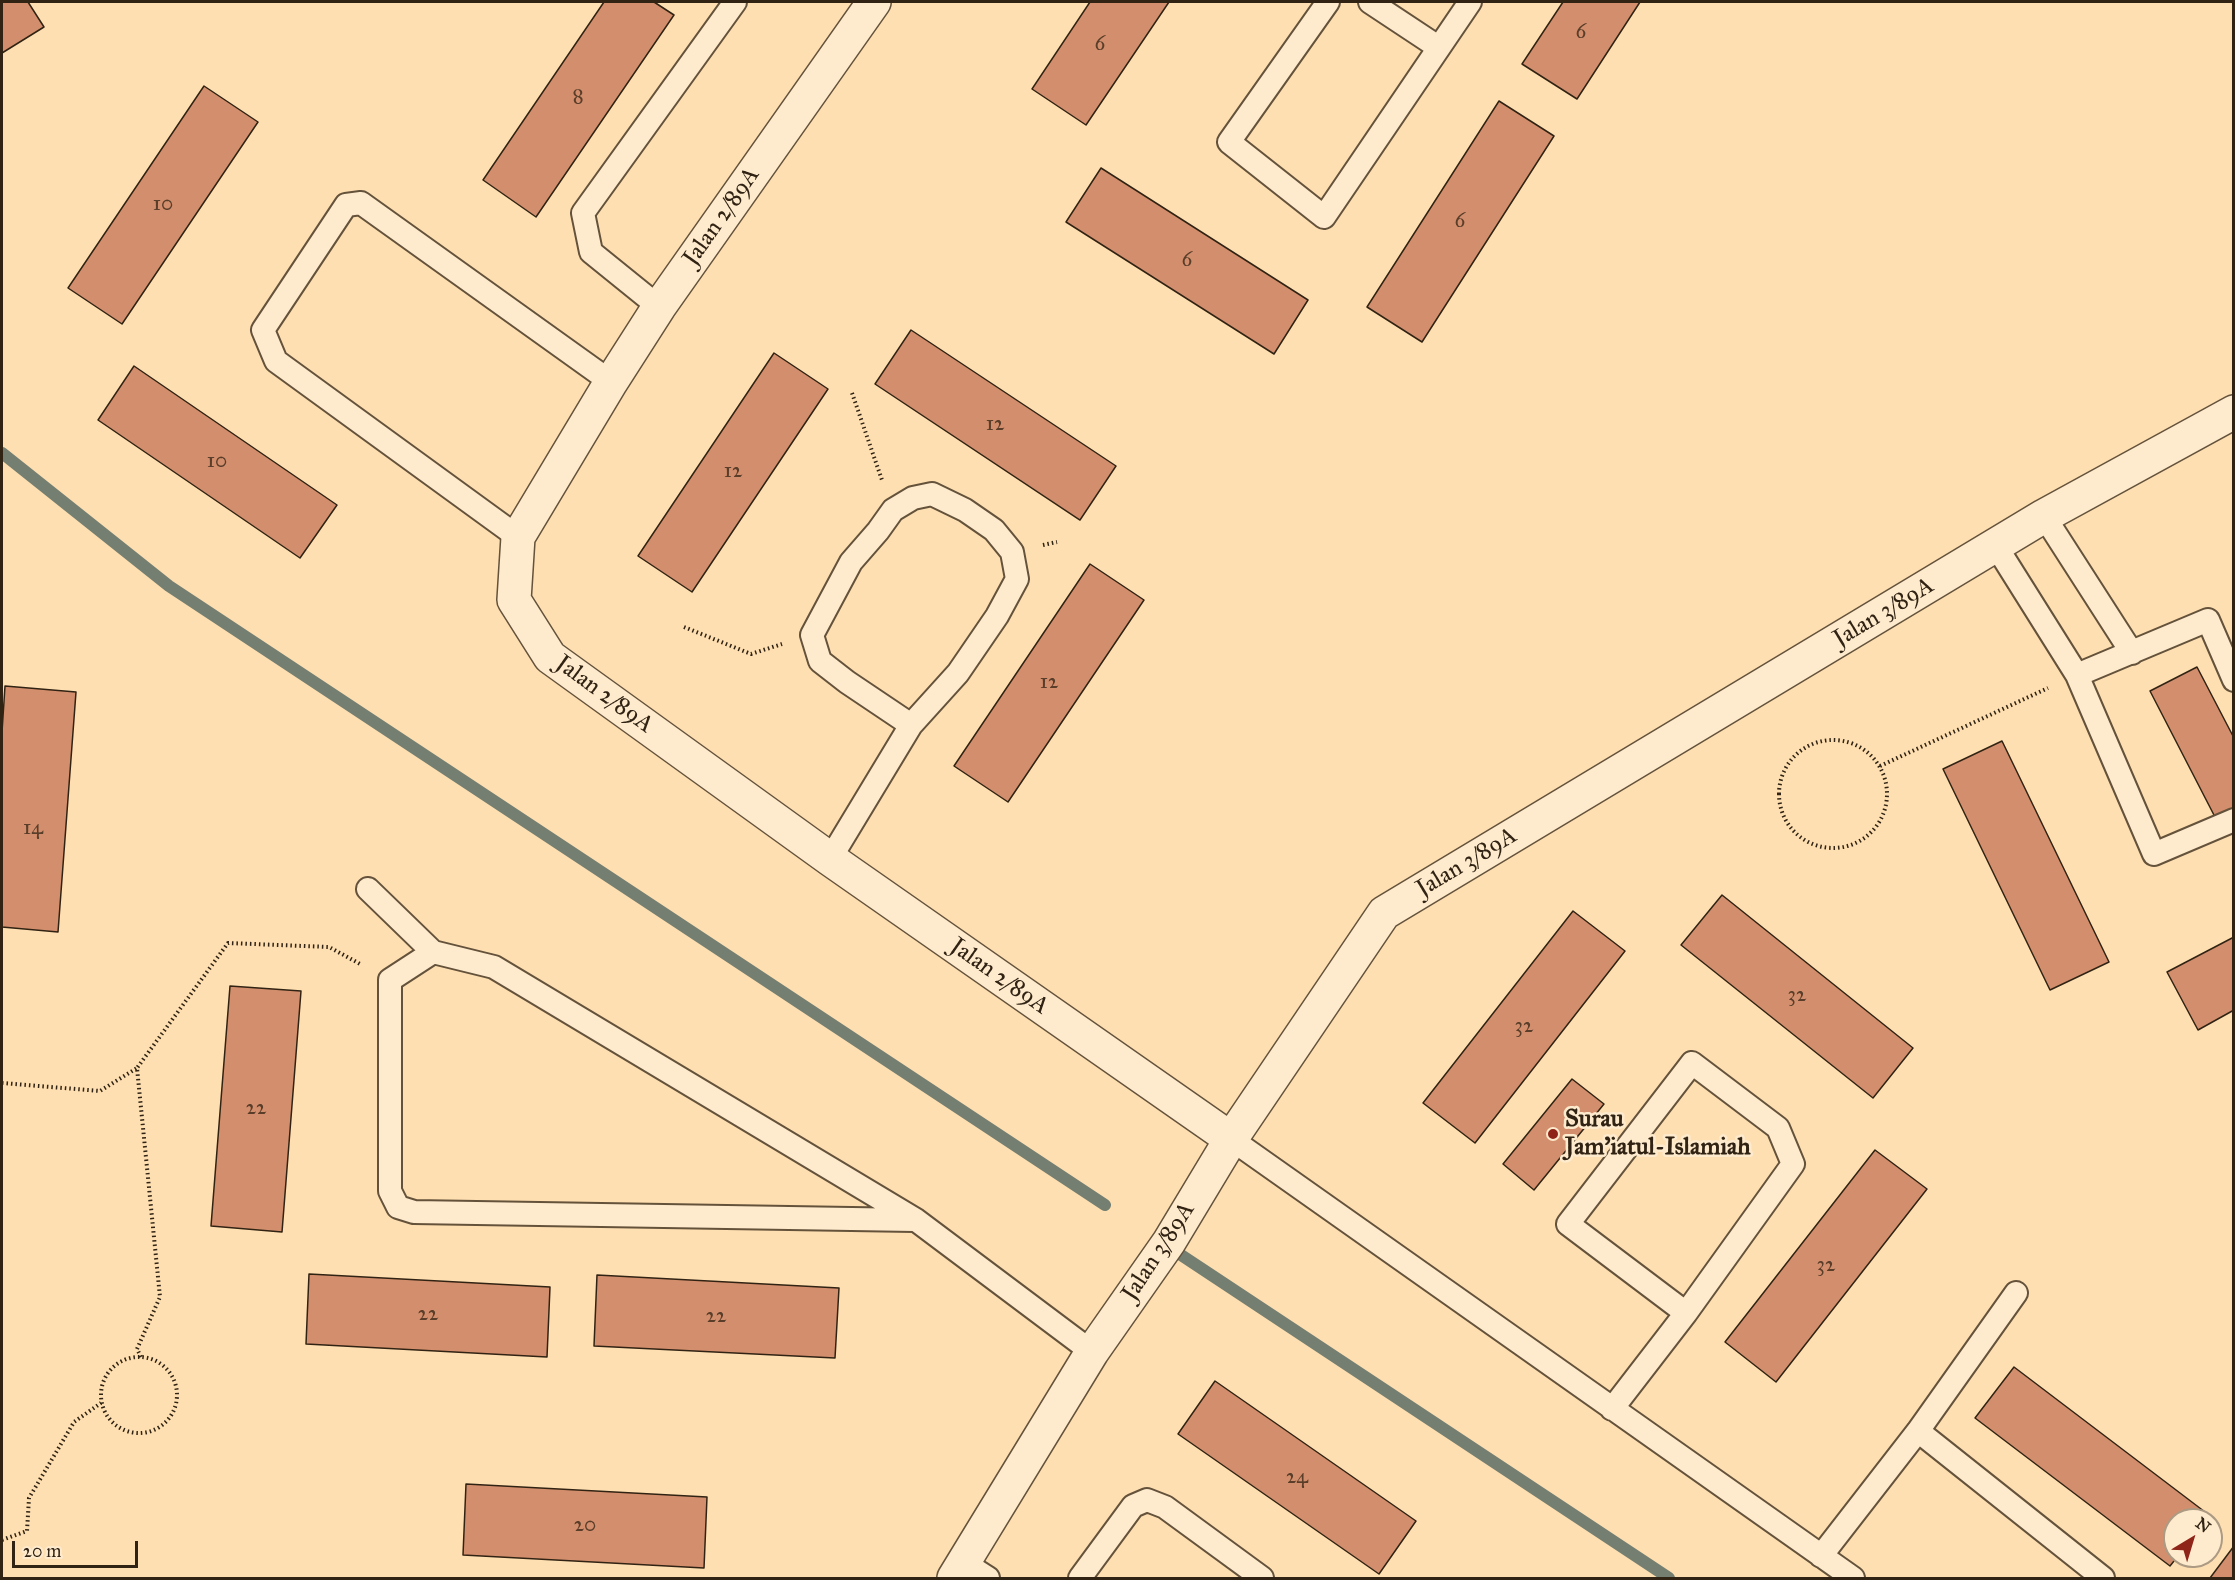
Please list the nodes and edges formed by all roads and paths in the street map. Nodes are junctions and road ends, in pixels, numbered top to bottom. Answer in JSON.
{"nodes":[{"id":1,"x":735,"y":2,"type":"edge"},
{"id":2,"x":874,"y":2,"type":"edge"},
{"id":3,"x":1329,"y":2,"type":"edge"},
{"id":4,"x":1370,"y":2,"type":"edge"},
{"id":5,"x":1470,"y":2,"type":"edge"},
{"id":6,"x":1438,"y":47,"type":"junction"},
{"id":7,"x":659,"y":307,"type":"junction"},
{"id":8,"x":611,"y":381,"type":"junction"},
{"id":9,"x":852,"y":393,"type":"dead end"},
{"id":10,"x":2234,"y":412,"type":"edge"},
{"id":11,"x":892,"y":510,"type":"junction"},
{"id":12,"x":2044,"y":516,"type":"junction"},
{"id":13,"x":518,"y":537,"type":"junction"},
{"id":14,"x":1996,"y":546,"type":"junction"},
{"id":15,"x":684,"y":627,"type":"dead end"},
{"id":16,"x":812,"y":635,"type":"junction"},
{"id":17,"x":2132,"y":652,"type":"junction"},
{"id":18,"x":2077,"y":675,"type":"junction"},
{"id":19,"x":2234,"y":680,"type":"edge"},
{"id":20,"x":911,"y":725,"type":"junction"},
{"id":21,"x":1880,"y":766,"type":"junction"},
{"id":22,"x":2234,"y":820,"type":"edge"},
{"id":23,"x":830,"y":859,"type":"junction"},
{"id":24,"x":368,"y":889,"type":"dead end"},
{"id":25,"x":433,"y":952,"type":"junction"},
{"id":26,"x":390,"y":980,"type":"junction"},
{"id":27,"x":137,"y":1068,"type":"junction"},
{"id":28,"x":2,"y":1083,"type":"edge"},
{"id":29,"x":1231,"y":1139,"type":"junction"},
{"id":30,"x":916,"y":1220,"type":"junction"},
{"id":31,"x":2016,"y":1293,"type":"dead end"},
{"id":32,"x":1686,"y":1313,"type":"junction"},
{"id":33,"x":1092,"y":1352,"type":"junction"},
{"id":34,"x":141,"y":1357,"type":"junction"},
{"id":35,"x":101,"y":1403,"type":"junction"},
{"id":36,"x":1612,"y":1408,"type":"junction"},
{"id":37,"x":1918,"y":1431,"type":"junction"},
{"id":38,"x":2,"y":1540,"type":"edge"},
{"id":39,"x":1821,"y":1556,"type":"junction"},
{"id":40,"x":968,"y":1573,"type":"edge"},
{"id":41,"x":1080,"y":1578,"type":"edge"},
{"id":42,"x":1262,"y":1578,"type":"edge"},
{"id":43,"x":1853,"y":1578,"type":"edge"},
{"id":44,"x":2103,"y":1578,"type":"edge"}],
"edges":[{"from":1,"to":7,"type":"lane"},
{"from":2,"to":7,"type":"street","name":"Jalan 2/89A"},
{"from":3,"to":6,"type":"lane"},
{"from":4,"to":6,"type":"lane"},
{"from":5,"to":6,"type":"lane"},
{"from":7,"to":8,"type":"street","name":"Jalan 2/89A"},
{"from":8,"to":13,"type":"street","name":"Jalan 2/89A"},
{"from":8,"to":13,"type":"lane"},
{"from":9,"to":11,"type":"path"},
{"from":10,"to":12,"type":"street","name":"Jalan 3/89A"},
{"from":11,"to":16,"type":"lane"},
{"from":11,"to":20,"type":"lane"},
{"from":12,"to":14,"type":"street","name":"Jalan 3/89A"},
{"from":12,"to":17,"type":"lane"},
{"from":13,"to":23,"type":"street","name":"Jalan 2/89A"},
{"from":14,"to":18,"type":"lane"},
{"from":14,"to":29,"type":"street","name":"Jalan 3/89A"},
{"from":15,"to":16,"type":"path"},
{"from":16,"to":20,"type":"lane"},
{"from":17,"to":18,"type":"lane"},
{"from":17,"to":19,"type":"lane"},
{"from":18,"to":21,"type":"path"},
{"from":18,"to":22,"type":"lane"},
{"from":20,"to":23,"type":"lane"},
{"from":21,"to":21,"type":"path"},
{"from":23,"to":29,"type":"street","name":"Jalan 2/89A"},
{"from":24,"to":25,"type":"lane"},
{"from":25,"to":26,"type":"lane"},
{"from":25,"to":30,"type":"lane"},
{"from":26,"to":27,"type":"path"},
{"from":26,"to":30,"type":"lane"},
{"from":27,"to":28,"type":"path"},
{"from":27,"to":34,"type":"path"},
{"from":29,"to":33,"type":"street","name":"Jalan 3/89A"},
{"from":29,"to":36,"type":"lane"},
{"from":30,"to":33,"type":"lane"},
{"from":31,"to":37,"type":"lane"},
{"from":32,"to":32,"type":"lane"},
{"from":32,"to":36,"type":"lane"},
{"from":33,"to":40,"type":"street","name":"Jalan 3/89A"},
{"from":34,"to":35,"type":"path"},
{"from":34,"to":35,"type":"path"},
{"from":35,"to":38,"type":"path"},
{"from":36,"to":39,"type":"lane"},
{"from":37,"to":39,"type":"lane"},
{"from":37,"to":44,"type":"lane"},
{"from":39,"to":43,"type":"lane"},
{"from":41,"to":42,"type":"lane"}]}
